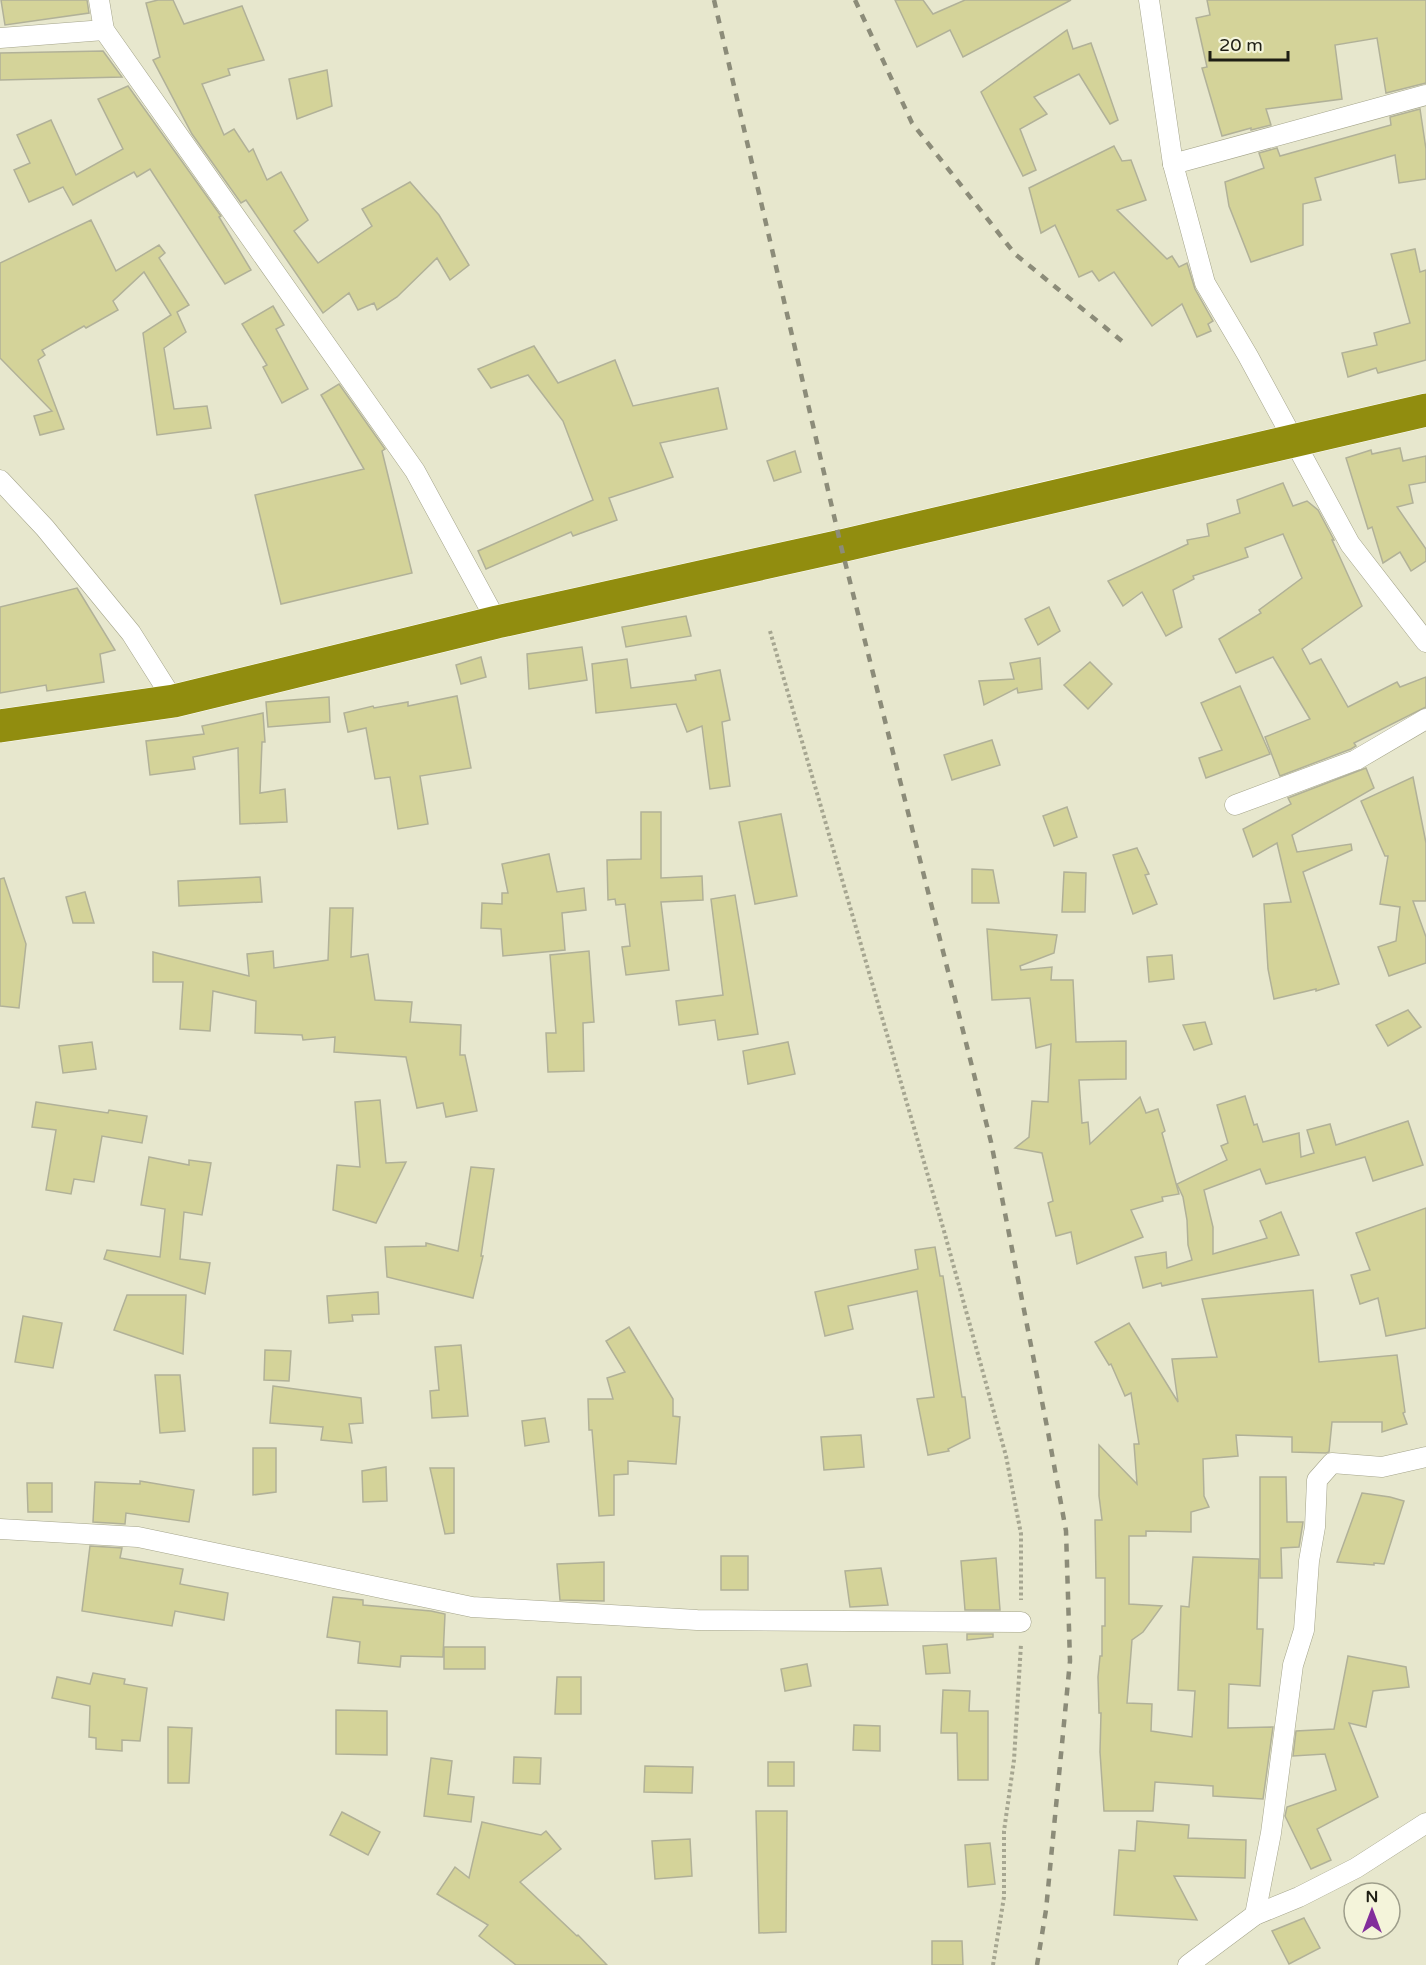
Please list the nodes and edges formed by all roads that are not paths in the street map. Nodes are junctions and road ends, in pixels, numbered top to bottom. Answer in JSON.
{"nodes":[{"id":1,"x":99,"y":0,"type":"edge"},
{"id":2,"x":1149,"y":0,"type":"edge"},
{"id":3,"x":104,"y":30,"type":"junction"},
{"id":4,"x":0,"y":38,"type":"edge"},
{"id":5,"x":1426,"y":95,"type":"edge"},
{"id":6,"x":1173,"y":164,"type":"junction"},
{"id":7,"x":1426,"y":410,"type":"edge"},
{"id":8,"x":1293,"y":441,"type":"junction"},
{"id":9,"x":0,"y":480,"type":"edge"},
{"id":10,"x":497,"y":622,"type":"junction"},
{"id":11,"x":1426,"y":642,"type":"edge"},
{"id":12,"x":174,"y":701,"type":"junction"},
{"id":13,"x":1426,"y":719,"type":"edge"},
{"id":14,"x":0,"y":726,"type":"edge"},
{"id":15,"x":1235,"y":805,"type":"dead end"},
{"id":16,"x":1426,"y":1457,"type":"edge"},
{"id":17,"x":0,"y":1529,"type":"edge"},
{"id":18,"x":1021,"y":1622,"type":"road end"},
{"id":19,"x":1426,"y":1822,"type":"edge"},
{"id":20,"x":1255,"y":1915,"type":"junction"},
{"id":21,"x":1188,"y":1965,"type":"edge"}],
"edges":[{"from":1,"to":3,"type":"street"},
{"from":2,"to":6,"type":"street"},
{"from":3,"to":4,"type":"street"},
{"from":3,"to":10,"type":"street"},
{"from":5,"to":6,"type":"street"},
{"from":6,"to":8,"type":"street"},
{"from":7,"to":8,"type":"highway"},
{"from":8,"to":10,"type":"highway"},
{"from":8,"to":11,"type":"street"},
{"from":9,"to":12,"type":"street"},
{"from":10,"to":12,"type":"highway"},
{"from":12,"to":14,"type":"highway"},
{"from":13,"to":15,"type":"street"},
{"from":16,"to":20,"type":"street"},
{"from":17,"to":18,"type":"street"},
{"from":19,"to":20,"type":"street"},
{"from":20,"to":21,"type":"street"}]}
